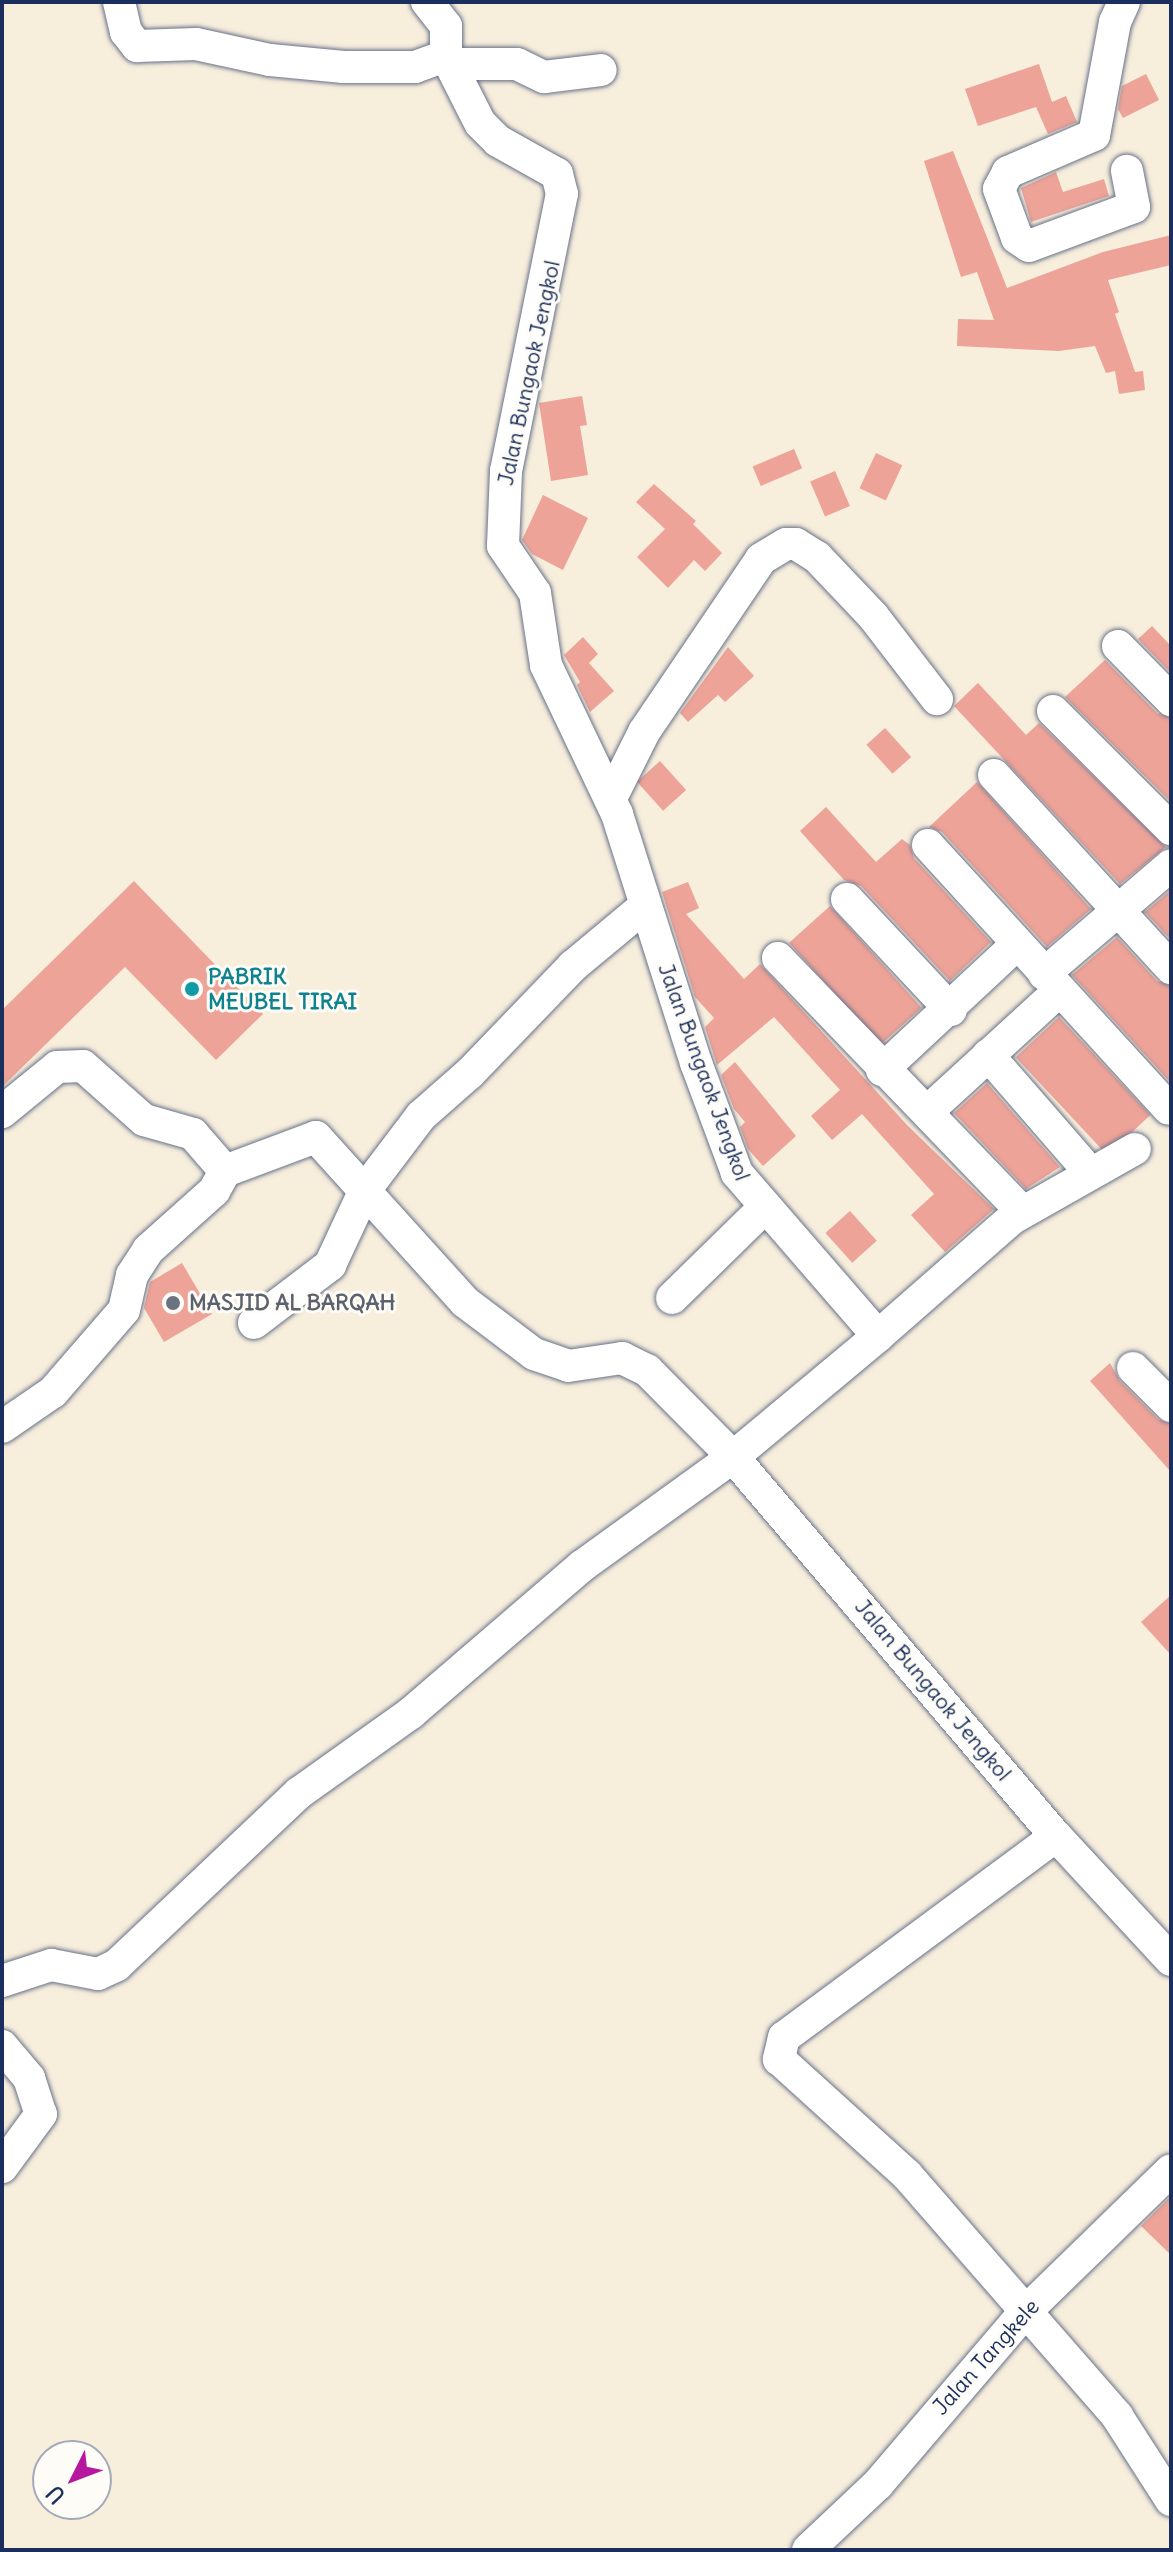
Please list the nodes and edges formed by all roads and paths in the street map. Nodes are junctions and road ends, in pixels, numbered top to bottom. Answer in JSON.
{"nodes":[{"id":1,"x":119,"y":2,"type":"edge"},
{"id":2,"x":427,"y":2,"type":"edge"},
{"id":3,"x":1124,"y":2,"type":"edge"},
{"id":4,"x":449,"y":60,"type":"junction"},
{"id":5,"x":601,"y":70,"type":"dead end"},
{"id":6,"x":1127,"y":171,"type":"dead end"},
{"id":7,"x":1118,"y":646,"type":"dead end"},
{"id":8,"x":937,"y":699,"type":"dead end"},
{"id":9,"x":1171,"y":700,"type":"edge"},
{"id":10,"x":1053,"y":711,"type":"dead end"},
{"id":11,"x":994,"y":775,"type":"dead end"},
{"id":12,"x":611,"y":798,"type":"junction"},
{"id":13,"x":1171,"y":829,"type":"edge"},
{"id":14,"x":928,"y":845,"type":"dead end"},
{"id":15,"x":1171,"y":865,"type":"edge"},
{"id":16,"x":847,"y":899,"type":"dead end"},
{"id":17,"x":645,"y":906,"type":"junction"},
{"id":18,"x":1120,"y":912,"type":"junction"},
{"id":19,"x":1017,"y":944,"type":"junction"},
{"id":20,"x":778,"y":958,"type":"dead end"},
{"id":21,"x":1171,"y":968,"type":"edge"},
{"id":22,"x":1051,"y":983,"type":"junction"},
{"id":23,"x":951,"y":1010,"type":"junction"},
{"id":24,"x":988,"y":1055,"type":"junction"},
{"id":25,"x":882,"y":1070,"type":"junction"},
{"id":26,"x":1169,"y":1109,"type":"dead end"},
{"id":27,"x":928,"y":1111,"type":"junction"},
{"id":28,"x":2,"y":1112,"type":"edge"},
{"id":29,"x":1135,"y":1149,"type":"dead end"},
{"id":30,"x":1081,"y":1162,"type":"dead end"},
{"id":31,"x":225,"y":1171,"type":"junction"},
{"id":32,"x":365,"y":1190,"type":"junction"},
{"id":33,"x":1015,"y":1204,"type":"dead end"},
{"id":34,"x":763,"y":1209,"type":"junction"},
{"id":35,"x":672,"y":1298,"type":"dead end"},
{"id":36,"x":254,"y":1323,"type":"dead end"},
{"id":37,"x":878,"y":1336,"type":"junction"},
{"id":38,"x":1133,"y":1368,"type":"dead end"},
{"id":39,"x":1171,"y":1406,"type":"edge"},
{"id":40,"x":2,"y":1427,"type":"edge"},
{"id":41,"x":733,"y":1457,"type":"junction"},
{"id":42,"x":1056,"y":1836,"type":"junction"},
{"id":43,"x":1171,"y":1960,"type":"edge"},
{"id":44,"x":2,"y":1981,"type":"edge"},
{"id":45,"x":2,"y":2046,"type":"edge"},
{"id":46,"x":2,"y":2167,"type":"edge"},
{"id":47,"x":1171,"y":2170,"type":"edge"},
{"id":48,"x":1023,"y":2314,"type":"junction"},
{"id":49,"x":1171,"y":2500,"type":"edge"},
{"id":50,"x":808,"y":2550,"type":"edge"}],
"edges":[{"from":1,"to":4,"type":"street"},
{"from":2,"to":4,"type":"street","name":"Jalan Bungaok Jengkol"},
{"from":3,"to":6,"type":"street"},
{"from":4,"to":5,"type":"street"},
{"from":4,"to":12,"type":"street","name":"Jalan Bungaok Jengkol"},
{"from":7,"to":9,"type":"street"},
{"from":8,"to":12,"type":"street"},
{"from":10,"to":13,"type":"street"},
{"from":11,"to":18,"type":"street"},
{"from":12,"to":17,"type":"street","name":"Jalan Bungaok Jengkol"},
{"from":14,"to":19,"type":"street"},
{"from":15,"to":18,"type":"street"},
{"from":16,"to":23,"type":"street"},
{"from":17,"to":32,"type":"street"},
{"from":17,"to":34,"type":"street","name":"Jalan Bungaok Jengkol"},
{"from":18,"to":21,"type":"street"},
{"from":18,"to":22,"type":"street"},
{"from":19,"to":22,"type":"street"},
{"from":19,"to":23,"type":"street"},
{"from":20,"to":25,"type":"street"},
{"from":22,"to":24,"type":"street"},
{"from":22,"to":26,"type":"street"},
{"from":23,"to":25,"type":"street"},
{"from":24,"to":27,"type":"street"},
{"from":24,"to":30,"type":"street"},
{"from":25,"to":27,"type":"street"},
{"from":27,"to":33,"type":"street"},
{"from":28,"to":31,"type":"street"},
{"from":29,"to":37,"type":"street"},
{"from":31,"to":32,"type":"street","name":"Jalan Bungaok Jengkol"},
{"from":31,"to":40,"type":"street"},
{"from":32,"to":36,"type":"street"},
{"from":32,"to":41,"type":"street","name":"Jalan Bungaok Jengkol"},
{"from":34,"to":35,"type":"street"},
{"from":34,"to":37,"type":"street","name":"Jalan Bungaok Jengkol"},
{"from":37,"to":41,"type":"street"},
{"from":38,"to":39,"type":"street"},
{"from":41,"to":42,"type":"street","name":"Jalan Bungaok Jengkol"},
{"from":41,"to":44,"type":"street"},
{"from":42,"to":43,"type":"street","name":"Jalan Bungaok Jengkol"},
{"from":42,"to":48,"type":"street"},
{"from":45,"to":46,"type":"street"},
{"from":47,"to":48,"type":"street","name":"Jalan Tangkele"},
{"from":48,"to":49,"type":"street"},
{"from":48,"to":50,"type":"street","name":"Jalan Tangkele"}]}
